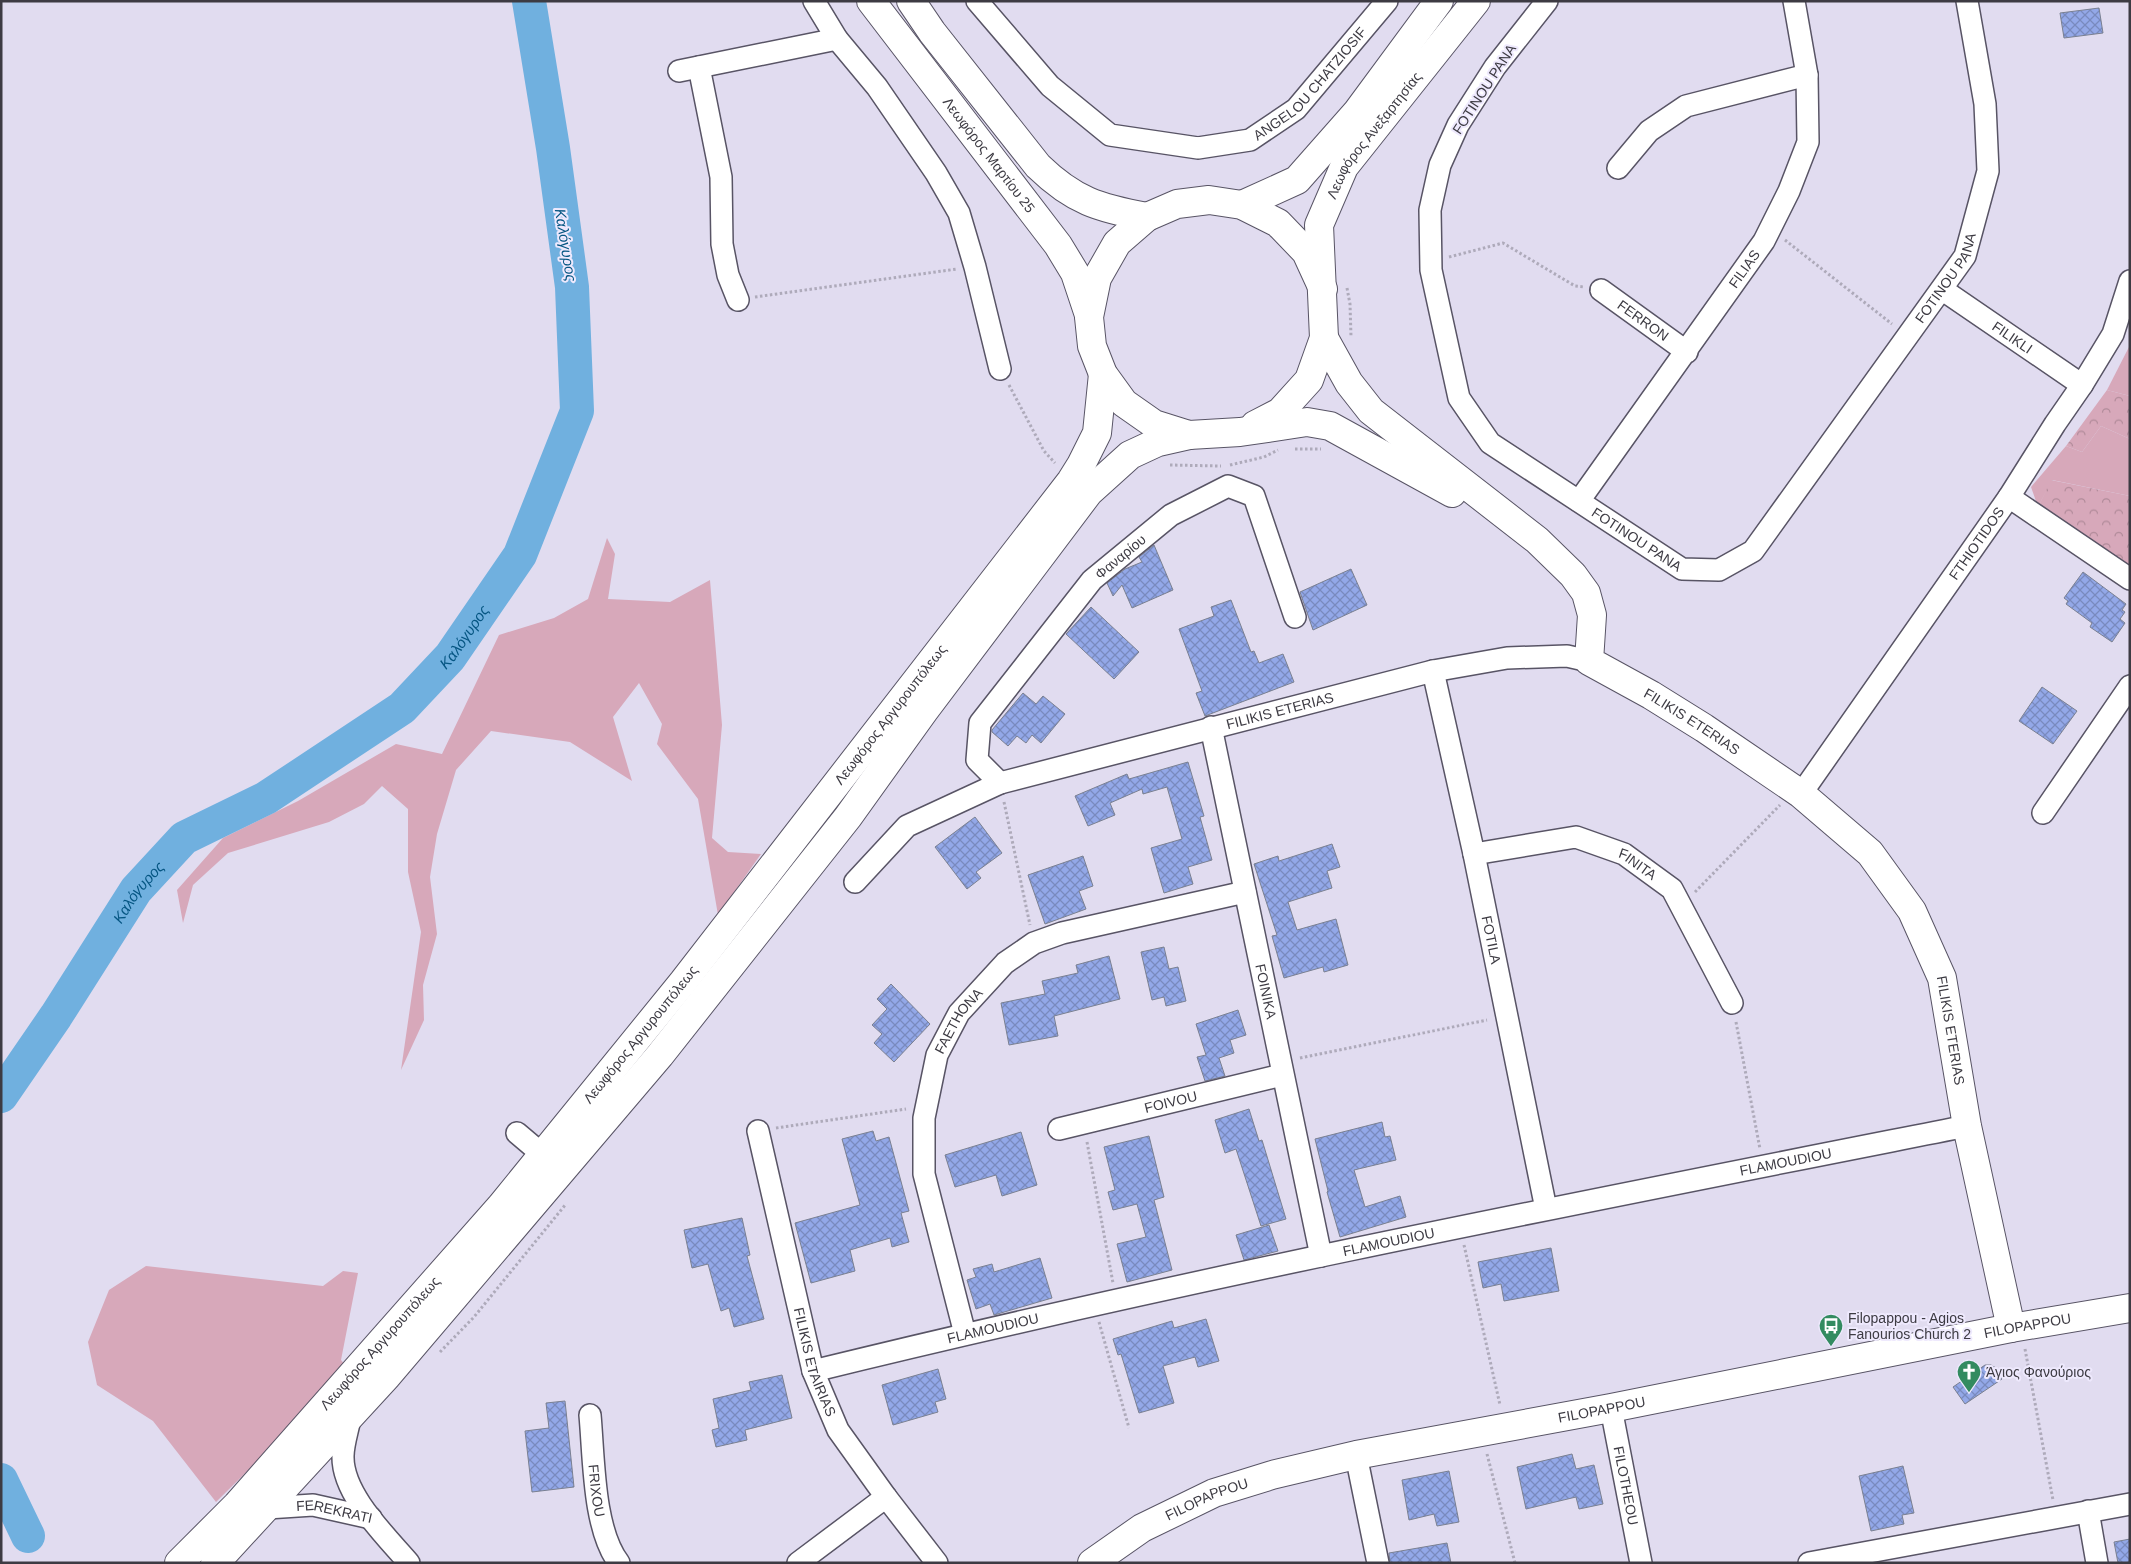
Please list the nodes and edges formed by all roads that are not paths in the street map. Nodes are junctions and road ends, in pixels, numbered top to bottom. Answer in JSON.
{"nodes":[{"id":1,"x":814,"y":1,"type":"edge"},
{"id":2,"x":871,"y":1,"type":"edge"},
{"id":3,"x":911,"y":1,"type":"edge"},
{"id":4,"x":976,"y":1,"type":"edge"},
{"id":5,"x":1387,"y":1,"type":"edge"},
{"id":6,"x":1439,"y":1,"type":"edge"},
{"id":7,"x":1476,"y":1,"type":"edge"},
{"id":8,"x":1547,"y":1,"type":"edge"},
{"id":9,"x":1794,"y":1,"type":"edge"},
{"id":10,"x":1967,"y":1,"type":"edge"},
{"id":11,"x":837,"y":39,"type":"junction"},
{"id":12,"x":1807,"y":75,"type":"junction"},
{"id":13,"x":1618,"y":168,"type":"dead end"},
{"id":14,"x":1242,"y":205,"type":"junction"},
{"id":15,"x":1147,"y":217,"type":"junction"},
{"id":16,"x":2130,"y":280,"type":"edge"},
{"id":17,"x":1334,"y":287,"type":"junction"},
{"id":18,"x":1602,"y":290,"type":"road end"},
{"id":19,"x":1943,"y":290,"type":"junction"},
{"id":20,"x":738,"y":300,"type":"road end"},
{"id":21,"x":1089,"y":317,"type":"junction"},
{"id":22,"x":1324,"y":338,"type":"junction"},
{"id":23,"x":1687,"y":352,"type":"junction"},
{"id":24,"x":1000,"y":369,"type":"road end"},
{"id":25,"x":1102,"y":374,"type":"junction"},
{"id":26,"x":2082,"y":385,"type":"junction"},
{"id":27,"x":1240,"y":432,"type":"junction"},
{"id":28,"x":1189,"y":435,"type":"junction"},
{"id":29,"x":1074,"y":481,"type":"junction"},
{"id":30,"x":2009,"y":497,"type":"junction"},
{"id":31,"x":1579,"y":501,"type":"junction"},
{"id":32,"x":1537,"y":540,"type":"junction"},
{"id":33,"x":2130,"y":579,"type":"edge"},
{"id":34,"x":1294,"y":617,"type":"dead end"},
{"id":35,"x":1589,"y":661,"type":"junction"},
{"id":36,"x":1433,"y":671,"type":"junction"},
{"id":37,"x":2130,"y":686,"type":"edge"},
{"id":38,"x":1211,"y":727,"type":"junction"},
{"id":39,"x":1000,"y":782,"type":"junction"},
{"id":40,"x":1798,"y":792,"type":"junction"},
{"id":41,"x":2043,"y":813,"type":"dead end"},
{"id":42,"x":1474,"y":854,"type":"junction"},
{"id":43,"x":855,"y":882,"type":"dead end"},
{"id":44,"x":1245,"y":892,"type":"junction"},
{"id":45,"x":1732,"y":1002,"type":"road end"},
{"id":46,"x":1281,"y":1069,"type":"junction"},
{"id":47,"x":1967,"y":1126,"type":"junction"},
{"id":48,"x":1059,"y":1130,"type":"dead end"},
{"id":49,"x":758,"y":1131,"type":"road end"},
{"id":50,"x":517,"y":1133,"type":"dead end"},
{"id":51,"x":543,"y":1155,"type":"junction"},
{"id":52,"x":1546,"y":1210,"type":"junction"},
{"id":53,"x":1321,"y":1256,"type":"junction"},
{"id":54,"x":2130,"y":1308,"type":"edge"},
{"id":55,"x":2016,"y":1327,"type":"junction"},
{"id":56,"x":965,"y":1334,"type":"junction"},
{"id":57,"x":813,"y":1371,"type":"junction"},
{"id":58,"x":1610,"y":1408,"type":"junction"},
{"id":59,"x":590,"y":1415,"type":"dead end"},
{"id":60,"x":350,"y":1418,"type":"junction"},
{"id":61,"x":1356,"y":1455,"type":"junction"},
{"id":62,"x":886,"y":1497,"type":"junction"},
{"id":63,"x":2130,"y":1504,"type":"edge"},
{"id":64,"x":267,"y":1508,"type":"junction"},
{"id":65,"x":2088,"y":1511,"type":"junction"},
{"id":66,"x":371,"y":1518,"type":"junction"},
{"id":67,"x":179,"y":1563,"type":"edge"},
{"id":68,"x":215,"y":1563,"type":"edge"},
{"id":69,"x":409,"y":1563,"type":"edge"},
{"id":70,"x":619,"y":1563,"type":"edge"},
{"id":71,"x":798,"y":1563,"type":"edge"},
{"id":72,"x":937,"y":1563,"type":"edge"},
{"id":73,"x":1092,"y":1563,"type":"edge"},
{"id":74,"x":1378,"y":1563,"type":"edge"},
{"id":75,"x":1641,"y":1563,"type":"edge"},
{"id":76,"x":1809,"y":1563,"type":"edge"},
{"id":77,"x":2097,"y":1563,"type":"edge"}],
"edges":[{"from":1,"to":11,"type":"street"},
{"from":2,"to":21,"type":"main road","name":"Λεωφόρος Μαρτίου 25"},
{"from":3,"to":15,"type":"main road"},
{"from":4,"to":5,"type":"street","name":"ANGELOU CHATZIOSIF"},
{"from":6,"to":14,"type":"main road","name":"Λεωφόρος Ανεξαρτησίας"},
{"from":7,"to":17,"type":"main road","name":"Λεωφόρος Ανεξαρτησίας"},
{"from":8,"to":31,"type":"street","name":"FOTINOU PANA"},
{"from":9,"to":12,"type":"street","name":"FILIAS"},
{"from":10,"to":19,"type":"street","name":"FOTINOU PANA"},
{"from":11,"to":20,"type":"street"},
{"from":11,"to":24,"type":"street"},
{"from":12,"to":13,"type":"street"},
{"from":12,"to":23,"type":"street","name":"FILIAS"},
{"from":14,"to":15,"type":"main road"},
{"from":14,"to":17,"type":"main road"},
{"from":15,"to":21,"type":"main road"},
{"from":16,"to":26,"type":"street","name":"FTHIOTIDOS"},
{"from":17,"to":22,"type":"main road","name":"Λεωφόρος Ανεξαρτησίας"},
{"from":18,"to":23,"type":"street","name":"FERRON"},
{"from":19,"to":26,"type":"street","name":"FILIKLI"},
{"from":19,"to":31,"type":"street","name":"FOTINOU PANA"},
{"from":21,"to":25,"type":"main road"},
{"from":22,"to":27,"type":"main road"},
{"from":22,"to":32,"type":"main road"},
{"from":23,"to":31,"type":"street","name":"FILIAS"},
{"from":25,"to":28,"type":"main road"},
{"from":25,"to":29,"type":"main road"},
{"from":26,"to":30,"type":"street","name":"FTHIOTIDOS"},
{"from":27,"to":28,"type":"main road"},
{"from":27,"to":32,"type":"main road"},
{"from":28,"to":29,"type":"main road"},
{"from":29,"to":51,"type":"main road","name":"Λεωφόρος Αργυρουπόλεως"},
{"from":29,"to":60,"type":"main road","name":"Λεωφόρος Αργυρουπόλεως"},
{"from":30,"to":33,"type":"street"},
{"from":30,"to":40,"type":"street","name":"FTHIOTIDOS"},
{"from":32,"to":35,"type":"main road"},
{"from":34,"to":39,"type":"street","name":"Φαναρίου"},
{"from":35,"to":36,"type":"street","name":"FILIKIS ETERIAS"},
{"from":35,"to":40,"type":"main road","name":"FILIKIS ETERIAS"},
{"from":36,"to":38,"type":"street","name":"FILIKIS ETERIAS"},
{"from":36,"to":42,"type":"street","name":"FOTILA"},
{"from":37,"to":41,"type":"street"},
{"from":38,"to":39,"type":"street","name":"FILIKIS ETERIAS"},
{"from":38,"to":44,"type":"street","name":"FOINIKA"},
{"from":39,"to":43,"type":"street"},
{"from":40,"to":47,"type":"main road","name":"FILIKIS ETERIAS"},
{"from":42,"to":45,"type":"street","name":"FINITA"},
{"from":42,"to":52,"type":"street","name":"FOTILA"},
{"from":44,"to":46,"type":"street","name":"FOINIKA"},
{"from":44,"to":56,"type":"street","name":"FAETHONA"},
{"from":46,"to":48,"type":"street","name":"FOIVOU"},
{"from":46,"to":53,"type":"street","name":"FOINIKA"},
{"from":47,"to":52,"type":"street","name":"FLAMOUDIOU"},
{"from":47,"to":55,"type":"main road","name":"FILIKIS ETERIAS"},
{"from":49,"to":57,"type":"street","name":"FILIKIS ETAIRIAS"},
{"from":50,"to":51,"type":"street"},
{"from":51,"to":67,"type":"main road","name":"Λεωφόρος Αργυρουπόλεως"},
{"from":52,"to":53,"type":"street","name":"FLAMOUDIOU"},
{"from":53,"to":56,"type":"street","name":"FLAMOUDIOU"},
{"from":54,"to":55,"type":"main road","name":"FILOPAPPOU"},
{"from":55,"to":58,"type":"main road","name":"FILOPAPPOU"},
{"from":56,"to":57,"type":"street","name":"FLAMOUDIOU"},
{"from":57,"to":62,"type":"street","name":"FILIKIS ETAIRIAS"},
{"from":58,"to":61,"type":"main road","name":"FILOPAPPOU"},
{"from":58,"to":75,"type":"street","name":"FILOTHEOU"},
{"from":59,"to":70,"type":"street","name":"FRIXOU"},
{"from":60,"to":64,"type":"main road","name":"Λεωφόρος Αργυρουπόλεως"},
{"from":60,"to":66,"type":"street"},
{"from":61,"to":73,"type":"main road","name":"FILOPAPPOU"},
{"from":61,"to":74,"type":"street"},
{"from":62,"to":71,"type":"street"},
{"from":62,"to":72,"type":"street","name":"FILIKIS ETAIRIAS"},
{"from":63,"to":65,"type":"street"},
{"from":64,"to":66,"type":"street","name":"FEREKRATI"},
{"from":64,"to":68,"type":"main road","name":"Λεωφόρος Αργυρουπόλεως"},
{"from":65,"to":76,"type":"street"},
{"from":65,"to":77,"type":"street"},
{"from":66,"to":69,"type":"street","name":"FEREKRATI"}]}
